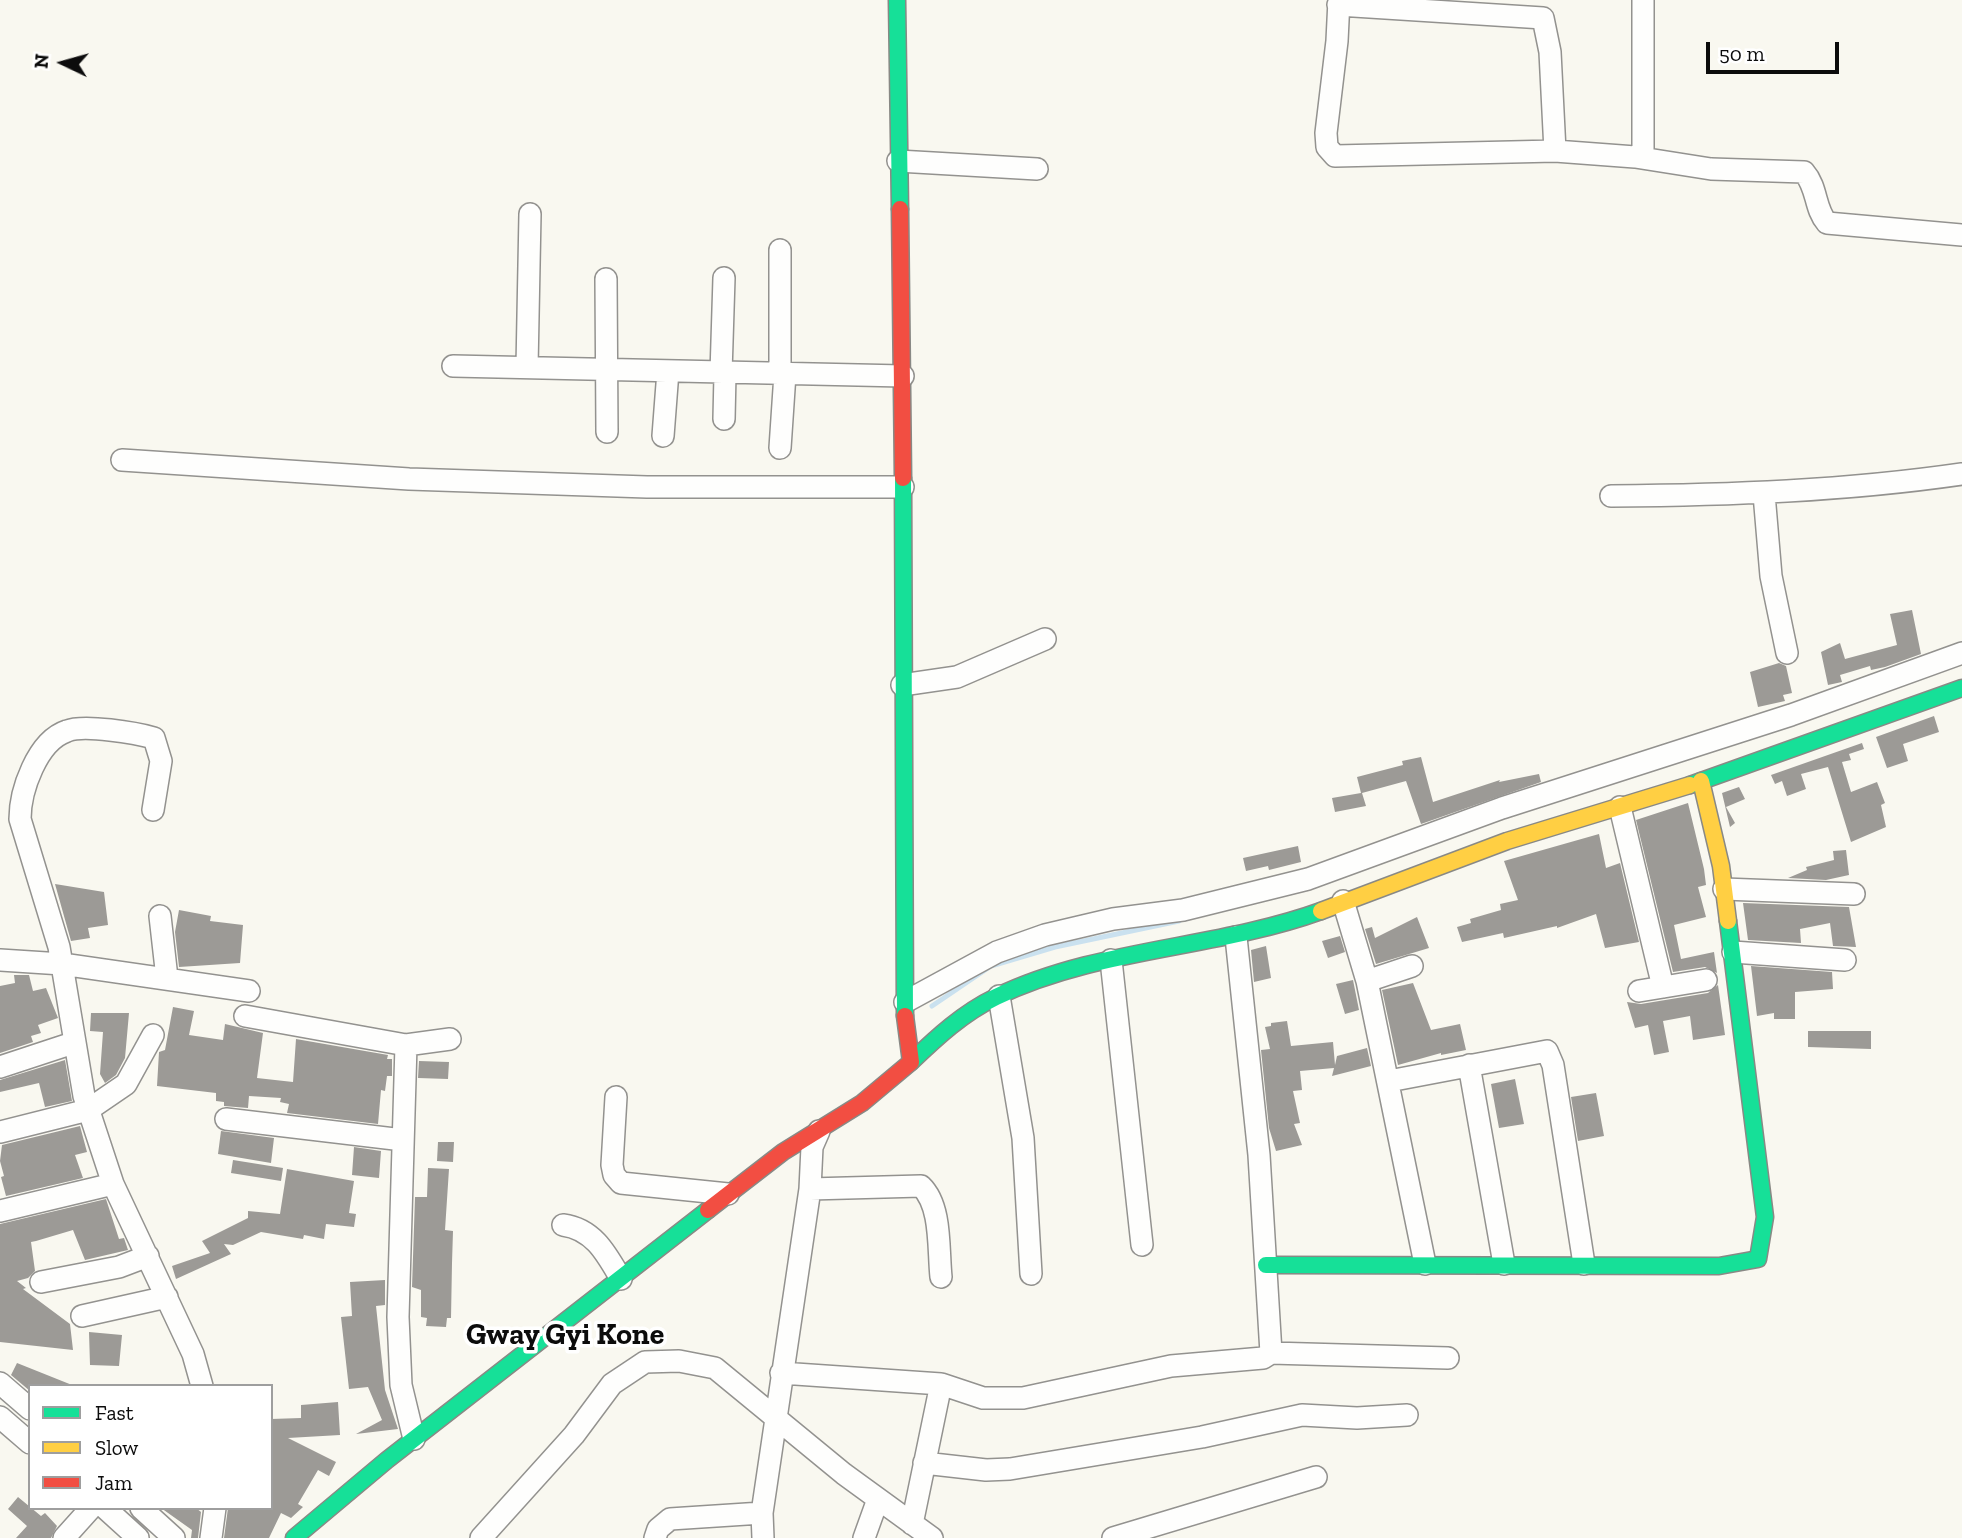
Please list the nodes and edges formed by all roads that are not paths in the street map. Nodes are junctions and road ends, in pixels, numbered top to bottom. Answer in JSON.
{"nodes":[{"id":1,"x":897,"y":0,"type":"edge"},
{"id":2,"x":1643,"y":0,"type":"edge"},
{"id":3,"x":1338,"y":3,"type":"edge"},
{"id":4,"x":1555,"y":151,"type":"junction"},
{"id":5,"x":1643,"y":158,"type":"junction"},
{"id":6,"x":898,"y":160,"type":"junction"},
{"id":7,"x":1037,"y":169,"type":"dead end"},
{"id":8,"x":530,"y":214,"type":"dead end"},
{"id":9,"x":1962,"y":235,"type":"edge"},
{"id":10,"x":780,"y":250,"type":"dead end"},
{"id":11,"x":724,"y":278,"type":"dead end"},
{"id":12,"x":606,"y":279,"type":"dead end"},
{"id":13,"x":453,"y":366,"type":"dead end"},
{"id":14,"x":527,"y":367,"type":"junction"},
{"id":15,"x":609,"y":369,"type":"junction"},
{"id":16,"x":668,"y":371,"type":"junction"},
{"id":17,"x":723,"y":374,"type":"junction"},
{"id":18,"x":783,"y":374,"type":"junction"},
{"id":19,"x":902,"y":376,"type":"junction"},
{"id":20,"x":724,"y":419,"type":"dead end"},
{"id":21,"x":607,"y":432,"type":"dead end"},
{"id":22,"x":663,"y":436,"type":"dead end"},
{"id":23,"x":780,"y":447,"type":"dead end"},
{"id":24,"x":122,"y":460,"type":"dead end"},
{"id":25,"x":1962,"y":474,"type":"edge"},
{"id":26,"x":903,"y":487,"type":"junction"},
{"id":27,"x":1764,"y":494,"type":"junction"},
{"id":28,"x":1611,"y":496,"type":"dead end"},
{"id":29,"x":1045,"y":639,"type":"dead end"},
{"id":30,"x":1787,"y":653,"type":"dead end"},
{"id":31,"x":1962,"y":653,"type":"edge"},
{"id":32,"x":902,"y":685,"type":"junction"},
{"id":33,"x":1962,"y":688,"type":"edge"},
{"id":34,"x":1701,"y":781,"type":"junction"},
{"id":35,"x":1620,"y":807,"type":"junction"},
{"id":36,"x":153,"y":810,"type":"dead end"},
{"id":37,"x":1724,"y":890,"type":"junction"},
{"id":38,"x":1854,"y":894,"type":"dead end"},
{"id":39,"x":1343,"y":901,"type":"junction"},
{"id":40,"x":160,"y":916,"type":"dead end"},
{"id":41,"x":1236,"y":937,"type":"junction"},
{"id":42,"x":1733,"y":952,"type":"junction"},
{"id":43,"x":0,"y":960,"type":"edge"},
{"id":44,"x":1111,"y":960,"type":"junction"},
{"id":45,"x":1845,"y":960,"type":"dead end"},
{"id":46,"x":62,"y":964,"type":"junction"},
{"id":47,"x":1412,"y":966,"type":"dead end"},
{"id":48,"x":167,"y":978,"type":"junction"},
{"id":49,"x":1706,"y":980,"type":"dead end"},
{"id":50,"x":1367,"y":981,"type":"junction"},
{"id":51,"x":1663,"y":987,"type":"junction"},
{"id":52,"x":248,"y":991,"type":"dead end"},
{"id":53,"x":1639,"y":991,"type":"dead end"},
{"id":54,"x":999,"y":996,"type":"junction"},
{"id":55,"x":905,"y":1002,"type":"junction"},
{"id":56,"x":245,"y":1016,"type":"dead end"},
{"id":57,"x":153,"y":1035,"type":"dead end"},
{"id":58,"x":450,"y":1040,"type":"dead end"},
{"id":59,"x":73,"y":1043,"type":"junction"},
{"id":60,"x":406,"y":1045,"type":"junction"},
{"id":61,"x":911,"y":1062,"type":"junction"},
{"id":62,"x":1469,"y":1065,"type":"junction"},
{"id":63,"x":0,"y":1067,"type":"edge"},
{"id":64,"x":1389,"y":1081,"type":"junction"},
{"id":65,"x":616,"y":1097,"type":"dead end"},
{"id":66,"x":88,"y":1110,"type":"junction"},
{"id":67,"x":226,"y":1119,"type":"dead end"},
{"id":68,"x":819,"y":1131,"type":"junction"},
{"id":69,"x":0,"y":1132,"type":"edge"},
{"id":70,"x":403,"y":1140,"type":"junction"},
{"id":71,"x":113,"y":1184,"type":"junction"},
{"id":72,"x":810,"y":1189,"type":"junction"},
{"id":73,"x":727,"y":1194,"type":"junction"},
{"id":74,"x":0,"y":1211,"type":"edge"},
{"id":75,"x":563,"y":1225,"type":"dead end"},
{"id":76,"x":1142,"y":1245,"type":"dead end"},
{"id":77,"x":148,"y":1256,"type":"junction"},
{"id":78,"x":1425,"y":1264,"type":"junction"},
{"id":79,"x":1504,"y":1264,"type":"junction"},
{"id":80,"x":1584,"y":1264,"type":"junction"},
{"id":81,"x":1266,"y":1265,"type":"junction"},
{"id":82,"x":1031,"y":1274,"type":"dead end"},
{"id":83,"x":941,"y":1277,"type":"dead end"},
{"id":84,"x":621,"y":1279,"type":"junction"},
{"id":85,"x":41,"y":1282,"type":"dead end"},
{"id":86,"x":167,"y":1297,"type":"junction"},
{"id":87,"x":82,"y":1316,"type":"dead end"},
{"id":88,"x":1271,"y":1353,"type":"junction"},
{"id":89,"x":1448,"y":1358,"type":"dead end"},
{"id":90,"x":781,"y":1373,"type":"junction"},
{"id":91,"x":0,"y":1383,"type":"edge"},
{"id":92,"x":201,"y":1384,"type":"edge"},
{"id":93,"x":941,"y":1384,"type":"junction"},
{"id":94,"x":28,"y":1407,"type":"edge"},
{"id":95,"x":1407,"y":1415,"type":"dead end"},
{"id":96,"x":0,"y":1417,"type":"edge"},
{"id":97,"x":776,"y":1417,"type":"junction"},
{"id":98,"x":414,"y":1439,"type":"junction"},
{"id":99,"x":28,"y":1441,"type":"edge"},
{"id":100,"x":925,"y":1463,"type":"junction"},
{"id":101,"x":1316,"y":1477,"type":"dead end"},
{"id":102,"x":878,"y":1499,"type":"junction"},
{"id":103,"x":89,"y":1510,"type":"edge"},
{"id":104,"x":107,"y":1510,"type":"edge"},
{"id":105,"x":143,"y":1510,"type":"edge"},
{"id":106,"x":215,"y":1510,"type":"edge"},
{"id":107,"x":762,"y":1513,"type":"junction"},
{"id":108,"x":912,"y":1524,"type":"junction"},
{"id":109,"x":64,"y":1538,"type":"edge"},
{"id":110,"x":138,"y":1538,"type":"edge"},
{"id":111,"x":174,"y":1538,"type":"edge"},
{"id":112,"x":211,"y":1538,"type":"edge"},
{"id":113,"x":295,"y":1538,"type":"edge"},
{"id":114,"x":481,"y":1538,"type":"edge"},
{"id":115,"x":655,"y":1538,"type":"edge"},
{"id":116,"x":764,"y":1538,"type":"edge"},
{"id":117,"x":864,"y":1538,"type":"edge"},
{"id":118,"x":932,"y":1538,"type":"edge"},
{"id":119,"x":1113,"y":1538,"type":"edge"}],
"edges":[{"from":1,"to":6,"type":"street"},
{"from":2,"to":5,"type":"street"},
{"from":3,"to":4,"type":"street"},
{"from":3,"to":4,"type":"street"},
{"from":4,"to":5,"type":"street"},
{"from":5,"to":9,"type":"street"},
{"from":6,"to":7,"type":"street"},
{"from":6,"to":19,"type":"street"},
{"from":8,"to":14,"type":"street"},
{"from":10,"to":18,"type":"street"},
{"from":11,"to":17,"type":"street"},
{"from":12,"to":15,"type":"street"},
{"from":13,"to":14,"type":"street"},
{"from":14,"to":15,"type":"street"},
{"from":15,"to":16,"type":"street"},
{"from":15,"to":21,"type":"street"},
{"from":16,"to":17,"type":"street"},
{"from":16,"to":22,"type":"street"},
{"from":17,"to":18,"type":"street"},
{"from":17,"to":20,"type":"street"},
{"from":18,"to":19,"type":"street"},
{"from":18,"to":23,"type":"street"},
{"from":19,"to":26,"type":"street"},
{"from":24,"to":26,"type":"street"},
{"from":25,"to":27,"type":"street"},
{"from":26,"to":32,"type":"street"},
{"from":27,"to":28,"type":"street"},
{"from":27,"to":30,"type":"street"},
{"from":29,"to":32,"type":"street"},
{"from":31,"to":55,"type":"street"},
{"from":32,"to":55,"type":"street"},
{"from":33,"to":34,"type":"street"},
{"from":34,"to":35,"type":"street"},
{"from":34,"to":37,"type":"street"},
{"from":35,"to":39,"type":"street"},
{"from":35,"to":51,"type":"street"},
{"from":36,"to":46,"type":"street"},
{"from":37,"to":38,"type":"street"},
{"from":37,"to":42,"type":"street"},
{"from":39,"to":41,"type":"street"},
{"from":39,"to":50,"type":"street"},
{"from":40,"to":48,"type":"street"},
{"from":41,"to":44,"type":"street"},
{"from":41,"to":81,"type":"street"},
{"from":42,"to":45,"type":"street"},
{"from":42,"to":80,"type":"street"},
{"from":43,"to":46,"type":"street"},
{"from":44,"to":54,"type":"street"},
{"from":44,"to":76,"type":"street"},
{"from":46,"to":48,"type":"street"},
{"from":46,"to":59,"type":"street"},
{"from":47,"to":50,"type":"street"},
{"from":48,"to":52,"type":"street"},
{"from":49,"to":51,"type":"street"},
{"from":50,"to":64,"type":"street"},
{"from":51,"to":53,"type":"street"},
{"from":54,"to":61,"type":"street"},
{"from":54,"to":82,"type":"street"},
{"from":55,"to":61,"type":"street"},
{"from":56,"to":60,"type":"street"},
{"from":57,"to":66,"type":"street"},
{"from":58,"to":60,"type":"street"},
{"from":59,"to":63,"type":"street"},
{"from":59,"to":66,"type":"street"},
{"from":60,"to":70,"type":"street"},
{"from":61,"to":68,"type":"street"},
{"from":62,"to":64,"type":"street"},
{"from":62,"to":79,"type":"street"},
{"from":62,"to":80,"type":"street"},
{"from":64,"to":78,"type":"street"},
{"from":65,"to":73,"type":"street"},
{"from":66,"to":69,"type":"street"},
{"from":66,"to":71,"type":"street"},
{"from":67,"to":70,"type":"street"},
{"from":68,"to":72,"type":"street"},
{"from":68,"to":73,"type":"street"},
{"from":70,"to":98,"type":"street"},
{"from":71,"to":74,"type":"street"},
{"from":71,"to":77,"type":"street"},
{"from":72,"to":83,"type":"street"},
{"from":72,"to":90,"type":"street"},
{"from":73,"to":84,"type":"street"},
{"from":75,"to":84,"type":"street"},
{"from":77,"to":85,"type":"street"},
{"from":77,"to":86,"type":"street"},
{"from":78,"to":79,"type":"street"},
{"from":78,"to":81,"type":"street"},
{"from":79,"to":80,"type":"street"},
{"from":81,"to":88,"type":"street"},
{"from":84,"to":98,"type":"street"},
{"from":86,"to":87,"type":"street"},
{"from":86,"to":92,"type":"street"},
{"from":88,"to":89,"type":"street"},
{"from":88,"to":93,"type":"street"},
{"from":90,"to":93,"type":"street"},
{"from":90,"to":97,"type":"street"},
{"from":91,"to":94,"type":"street"},
{"from":93,"to":100,"type":"street"},
{"from":95,"to":100,"type":"street"},
{"from":96,"to":99,"type":"street"},
{"from":97,"to":102,"type":"street"},
{"from":97,"to":107,"type":"street"},
{"from":97,"to":114,"type":"street"},
{"from":98,"to":113,"type":"street"},
{"from":100,"to":108,"type":"street"},
{"from":101,"to":119,"type":"street"},
{"from":102,"to":108,"type":"street"},
{"from":102,"to":117,"type":"street"},
{"from":103,"to":109,"type":"street"},
{"from":104,"to":110,"type":"street"},
{"from":105,"to":111,"type":"street"},
{"from":106,"to":112,"type":"street"},
{"from":107,"to":115,"type":"street"},
{"from":107,"to":116,"type":"street"},
{"from":108,"to":118,"type":"street"}]}
